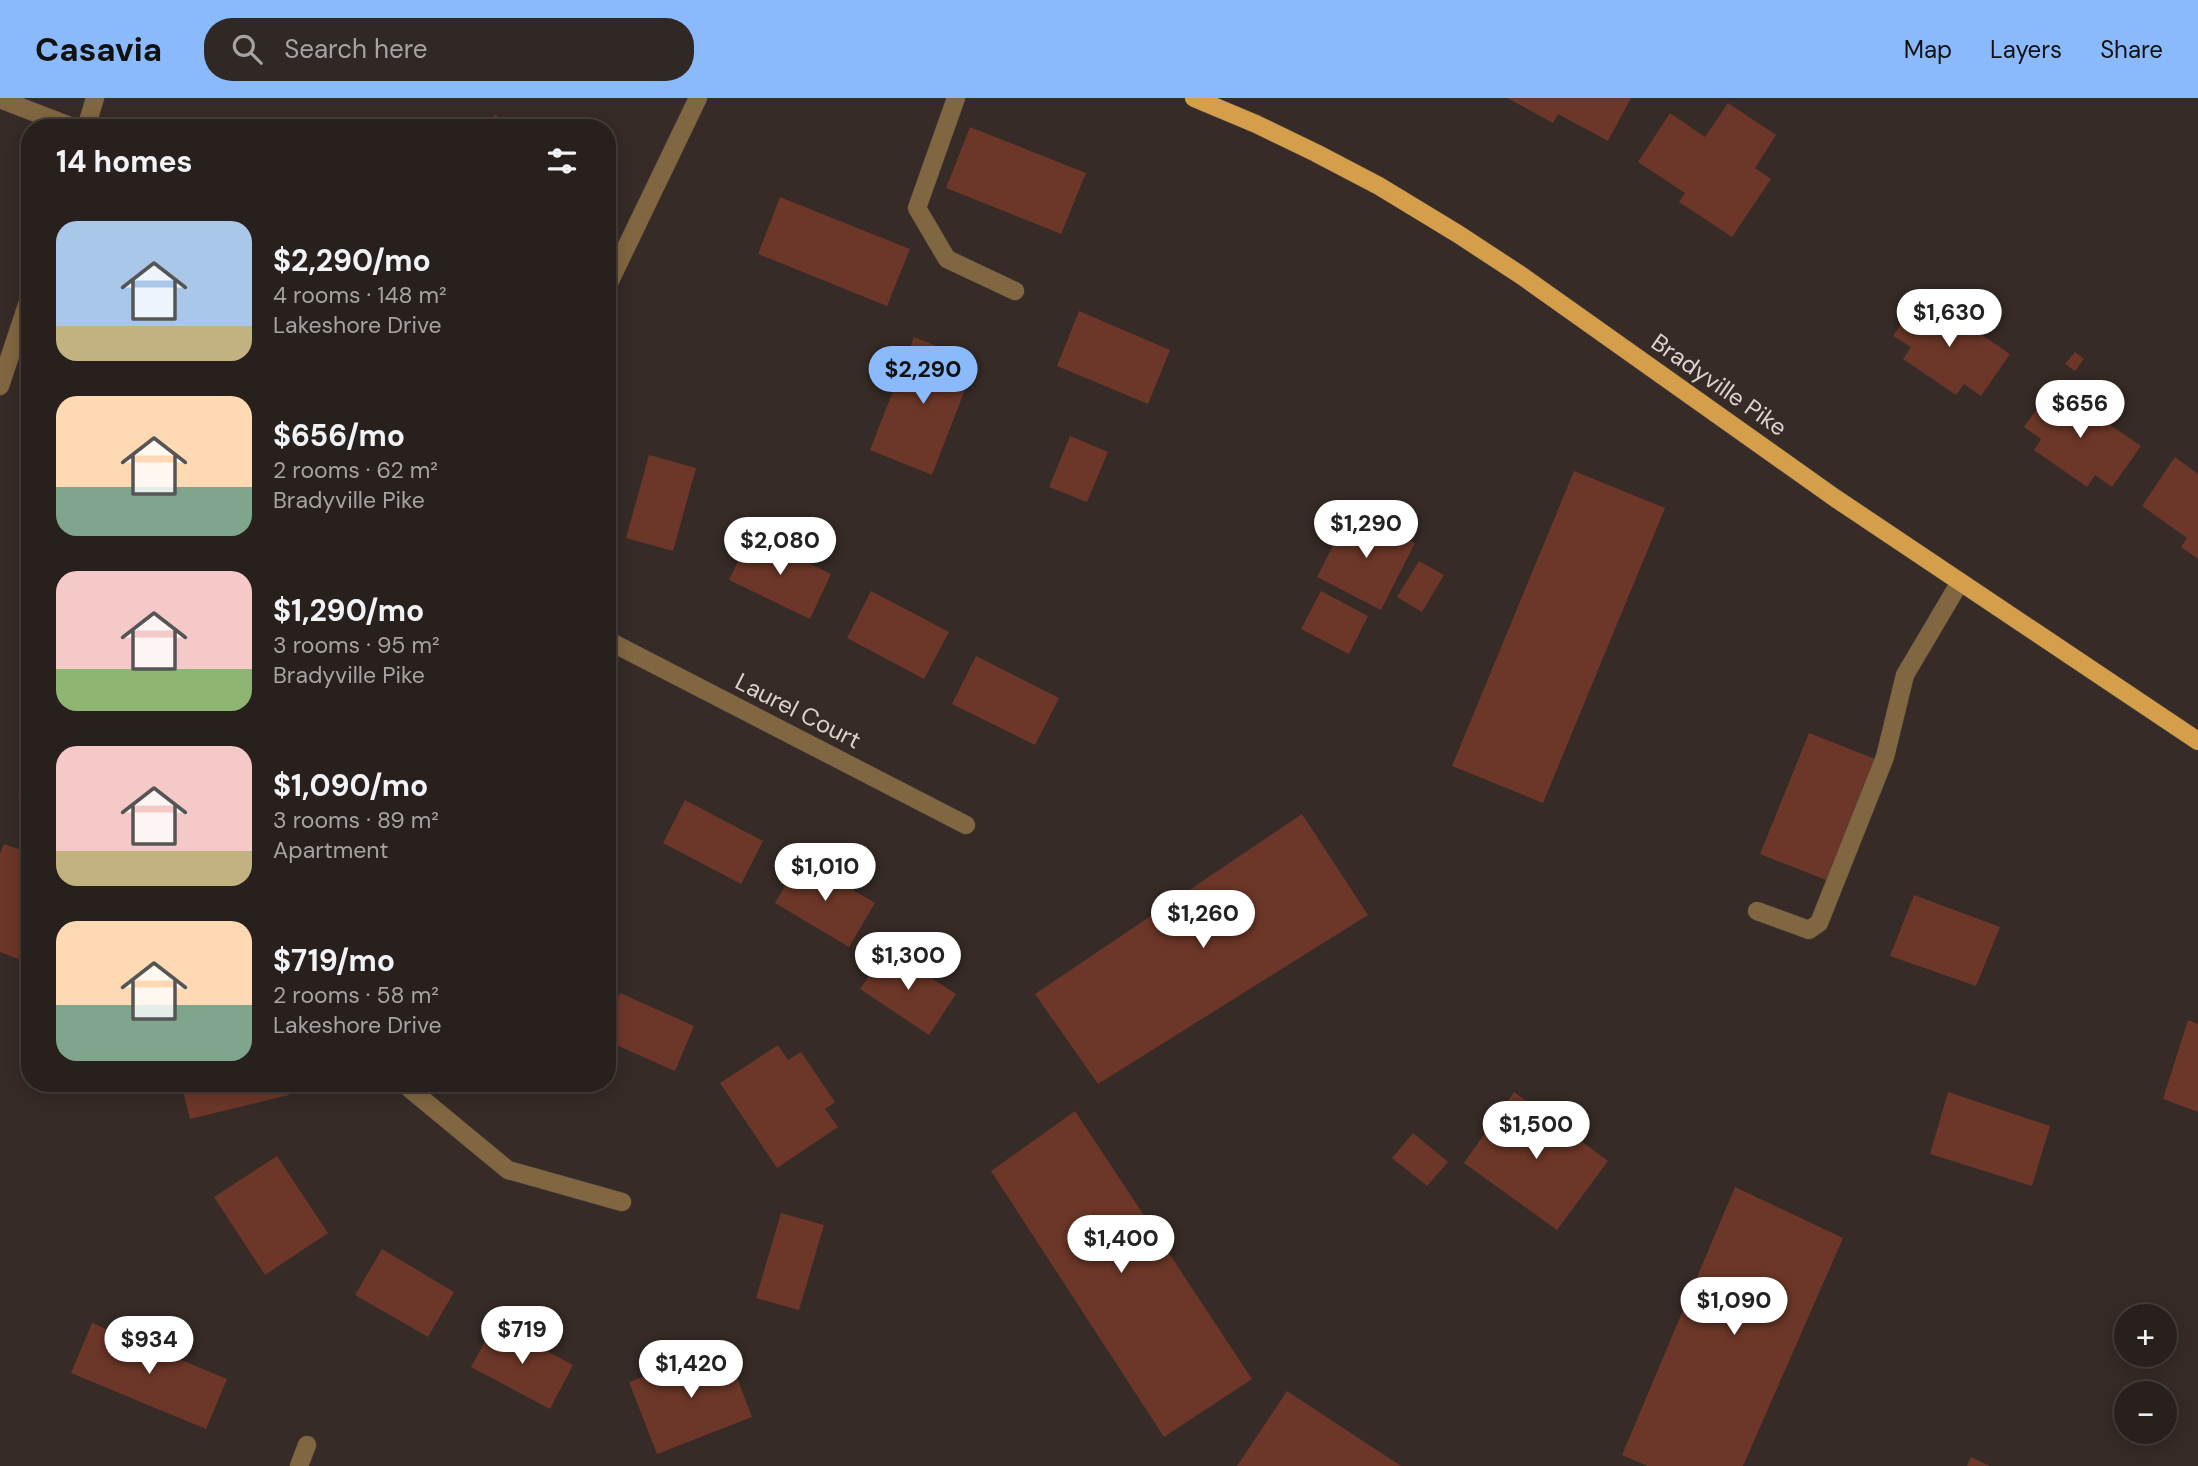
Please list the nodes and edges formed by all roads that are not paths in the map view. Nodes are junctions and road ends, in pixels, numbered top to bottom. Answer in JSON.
{"nodes":[{"id":1,"x":95,"y":98,"type":"edge"},
{"id":2,"x":698,"y":98,"type":"edge"},
{"id":3,"x":956,"y":98,"type":"edge"},
{"id":4,"x":1195,"y":98,"type":"edge"},
{"id":5,"x":0,"y":99,"type":"edge"},
{"id":6,"x":52,"y":119,"type":"edge"},
{"id":7,"x":89,"y":119,"type":"edge"},
{"id":8,"x":616,"y":269,"type":"edge"},
{"id":9,"x":1015,"y":290,"type":"dead end"},
{"id":10,"x":21,"y":323,"type":"edge"},
{"id":11,"x":0,"y":386,"type":"edge"},
{"id":12,"x":1960,"y":582,"type":"junction"},
{"id":13,"x":616,"y":645,"type":"edge"},
{"id":14,"x":2198,"y":741,"type":"edge"},
{"id":15,"x":966,"y":825,"type":"dead end"},
{"id":16,"x":1757,"y":911,"type":"dead end"},
{"id":17,"x":414,"y":1092,"type":"edge"},
{"id":18,"x":622,"y":1202,"type":"dead end"},
{"id":19,"x":307,"y":1445,"type":"dead end"},
{"id":20,"x":299,"y":1466,"type":"edge"}],
"edges":[{"from":1,"to":7,"type":"street"},
{"from":2,"to":8,"type":"street"},
{"from":3,"to":9,"type":"street"},
{"from":4,"to":12,"type":"main road","name":"Bradyville Pike"},
{"from":5,"to":6,"type":"street"},
{"from":10,"to":11,"type":"street"},
{"from":12,"to":14,"type":"main road","name":"Bradyville Pike"},
{"from":12,"to":16,"type":"street"},
{"from":13,"to":15,"type":"street","name":"Laurel Court"},
{"from":17,"to":18,"type":"street"},
{"from":19,"to":20,"type":"street"}]}
